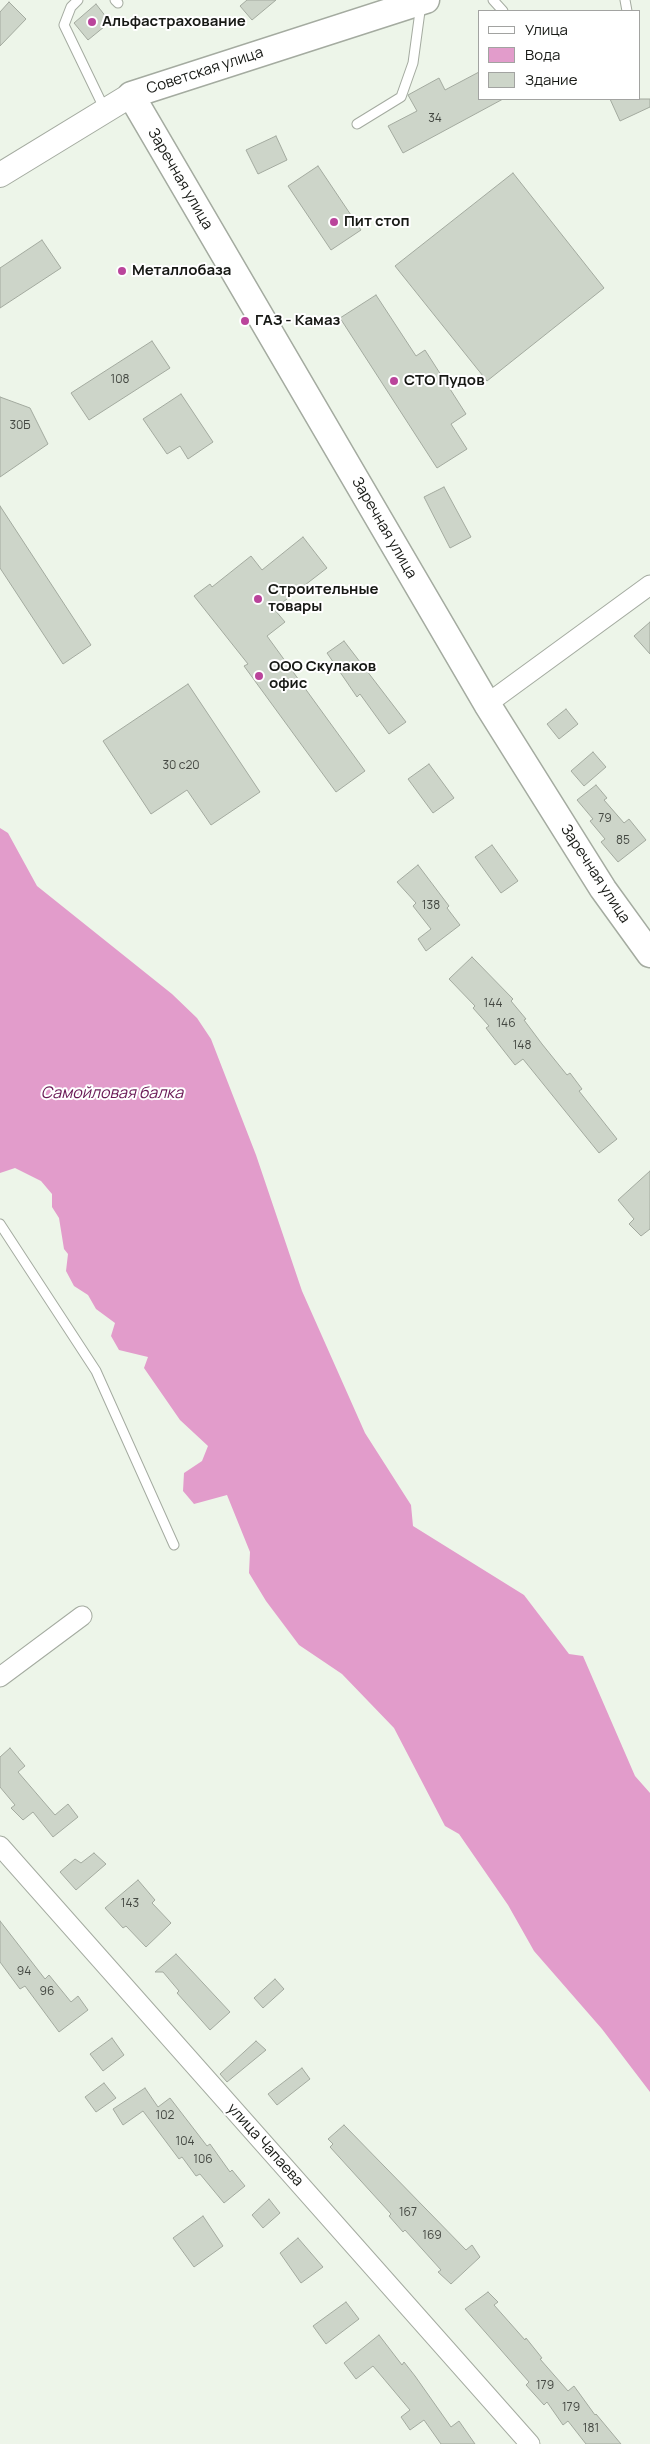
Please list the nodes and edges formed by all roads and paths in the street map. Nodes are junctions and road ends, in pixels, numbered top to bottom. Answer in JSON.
{"nodes":[{"id":1,"x":78,"y":0,"type":"edge"},
{"id":2,"x":423,"y":0,"type":"edge"},
{"id":3,"x":493,"y":0,"type":"edge"},
{"id":4,"x":502,"y":10,"type":"edge"},
{"id":5,"x":131,"y":95,"type":"junction"},
{"id":6,"x":105,"y":110,"type":"junction"},
{"id":7,"x":357,"y":124,"type":"dead end"},
{"id":8,"x":3,"y":167,"type":"edge"},
{"id":9,"x":650,"y":585,"type":"edge"},
{"id":10,"x":486,"y":704,"type":"junction"},
{"id":11,"x":650,"y":954,"type":"edge"},
{"id":12,"x":0,"y":1224,"type":"edge"},
{"id":13,"x":174,"y":1546,"type":"dead end"},
{"id":14,"x":82,"y":1616,"type":"dead end"},
{"id":15,"x":0,"y":1677,"type":"edge"},
{"id":16,"x":0,"y":1846,"type":"edge"},
{"id":17,"x":530,"y":2444,"type":"edge"}],
"edges":[{"from":1,"to":6,"type":"lane"},
{"from":2,"to":5,"type":"main road","name":"Советская улица"},
{"from":2,"to":7,"type":"lane"},
{"from":3,"to":4,"type":"lane"},
{"from":5,"to":6,"type":"street","name":"Советская улица"},
{"from":5,"to":10,"type":"main road","name":"Заречная улица"},
{"from":6,"to":8,"type":"street","name":"Советская улица"},
{"from":9,"to":10,"type":"street"},
{"from":10,"to":11,"type":"main road","name":"Заречная улица"},
{"from":12,"to":13,"type":"lane"},
{"from":14,"to":15,"type":"street"},
{"from":16,"to":17,"type":"street","name":"улица Чапаева"}]}
